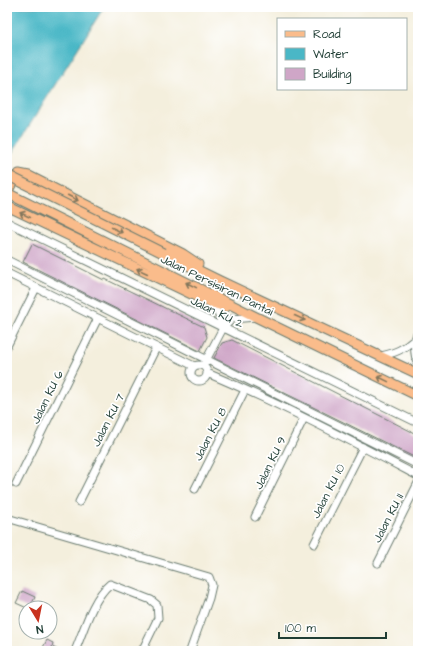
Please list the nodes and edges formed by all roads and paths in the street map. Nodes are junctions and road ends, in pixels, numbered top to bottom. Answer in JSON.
{"nodes":[{"id":1,"x":7,"y":175,"type":"edge"},
{"id":2,"x":7,"y":192,"type":"edge"},
{"id":3,"x":7,"y":206,"type":"edge"},
{"id":4,"x":7,"y":222,"type":"edge"},
{"id":5,"x":7,"y":260,"type":"edge"},
{"id":6,"x":7,"y":273,"type":"edge"},
{"id":7,"x":220,"y":281,"type":"junction"},
{"id":8,"x":36,"y":288,"type":"junction"},
{"id":9,"x":206,"y":301,"type":"junction"},
{"id":10,"x":256,"y":317,"type":"junction"},
{"id":11,"x":98,"y":318,"type":"junction"},
{"id":12,"x":223,"y":328,"type":"junction"},
{"id":13,"x":418,"y":330,"type":"edge"},
{"id":14,"x":414,"y":340,"type":"junction"},
{"id":15,"x":7,"y":346,"type":"edge"},
{"id":16,"x":156,"y":348,"type":"junction"},
{"id":17,"x":381,"y":356,"type":"junction"},
{"id":18,"x":205,"y":362,"type":"junction"},
{"id":19,"x":418,"y":365,"type":"edge"},
{"id":20,"x":194,"y":366,"type":"junction"},
{"id":21,"x":207,"y":373,"type":"junction"},
{"id":22,"x":418,"y":374,"type":"edge"},
{"id":23,"x":246,"y":390,"type":"junction"},
{"id":24,"x":418,"y":396,"type":"edge"},
{"id":25,"x":304,"y":418,"type":"junction"},
{"id":26,"x":418,"y":423,"type":"edge"},
{"id":27,"x":362,"y":447,"type":"junction"},
{"id":28,"x":418,"y":465,"type":"edge"},
{"id":29,"x":418,"y":476,"type":"edge"},
{"id":30,"x":418,"y":483,"type":"edge"},
{"id":31,"x":16,"y":484,"type":"dead end"},
{"id":32,"x":195,"y":489,"type":"dead end"},
{"id":33,"x":79,"y":502,"type":"dead end"},
{"id":34,"x":255,"y":517,"type":"dead end"},
{"id":35,"x":7,"y":518,"type":"edge"},
{"id":36,"x":314,"y":544,"type":"dead end"},
{"id":37,"x":378,"y":563,"type":"dead end"},
{"id":38,"x":75,"y":651,"type":"edge"},
{"id":39,"x":142,"y":651,"type":"edge"},
{"id":40,"x":190,"y":651,"type":"edge"}],
"edges":[{"from":1,"to":7,"type":"main road","name":"Jalan Persisiran Pantai","one_way":true,"bridge":true},
{"from":2,"to":7,"type":"main road","one_way":true},
{"from":10,"to":2,"type":"main road","name":"Jalan Persisiran Pantai","one_way":true},
{"from":9,"to":3,"type":"main road","one_way":true},
{"from":4,"to":12,"type":"street","name":"Jalan KU 2"},
{"from":5,"to":18,"type":"street"},
{"from":6,"to":8,"type":"street"},
{"from":7,"to":17,"type":"main road","name":"Jalan Persisiran Pantai","one_way":true},
{"from":8,"to":11,"type":"street"},
{"from":8,"to":15,"type":"street"},
{"from":9,"to":10,"type":"main road"},
{"from":9,"to":12,"type":"street"},
{"from":10,"to":12,"type":"street"},
{"from":24,"to":10,"type":"main road","name":"Jalan Persisiran Pantai","one_way":true},
{"from":11,"to":16,"type":"street"},
{"from":11,"to":31,"type":"street","name":"Jalan KU 6"},
{"from":12,"to":18,"type":"street"},
{"from":12,"to":26,"type":"street","name":"Jalan KU 2"},
{"from":13,"to":14,"type":"street"},
{"from":14,"to":17,"type":"street"},
{"from":14,"to":19,"type":"street"},
{"from":16,"to":20,"type":"street"},
{"from":16,"to":33,"type":"street","name":"Jalan KU 7"},
{"from":17,"to":22,"type":"main road","name":"Jalan Persisiran Pantai"},
{"from":18,"to":20,"type":"street"},
{"from":18,"to":21,"type":"street"},
{"from":18,"to":28,"type":"street"},
{"from":20,"to":21,"type":"street"},
{"from":21,"to":23,"type":"street"},
{"from":23,"to":25,"type":"street"},
{"from":23,"to":32,"type":"street","name":"Jalan KU 8"},
{"from":25,"to":27,"type":"street"},
{"from":25,"to":34,"type":"street","name":"Jalan KU 9"},
{"from":27,"to":29,"type":"street"},
{"from":27,"to":36,"type":"street","name":"Jalan KU 10"},
{"from":30,"to":37,"type":"street","name":"Jalan KU 11"},
{"from":35,"to":40,"type":"street"},
{"from":38,"to":39,"type":"street"}]}
